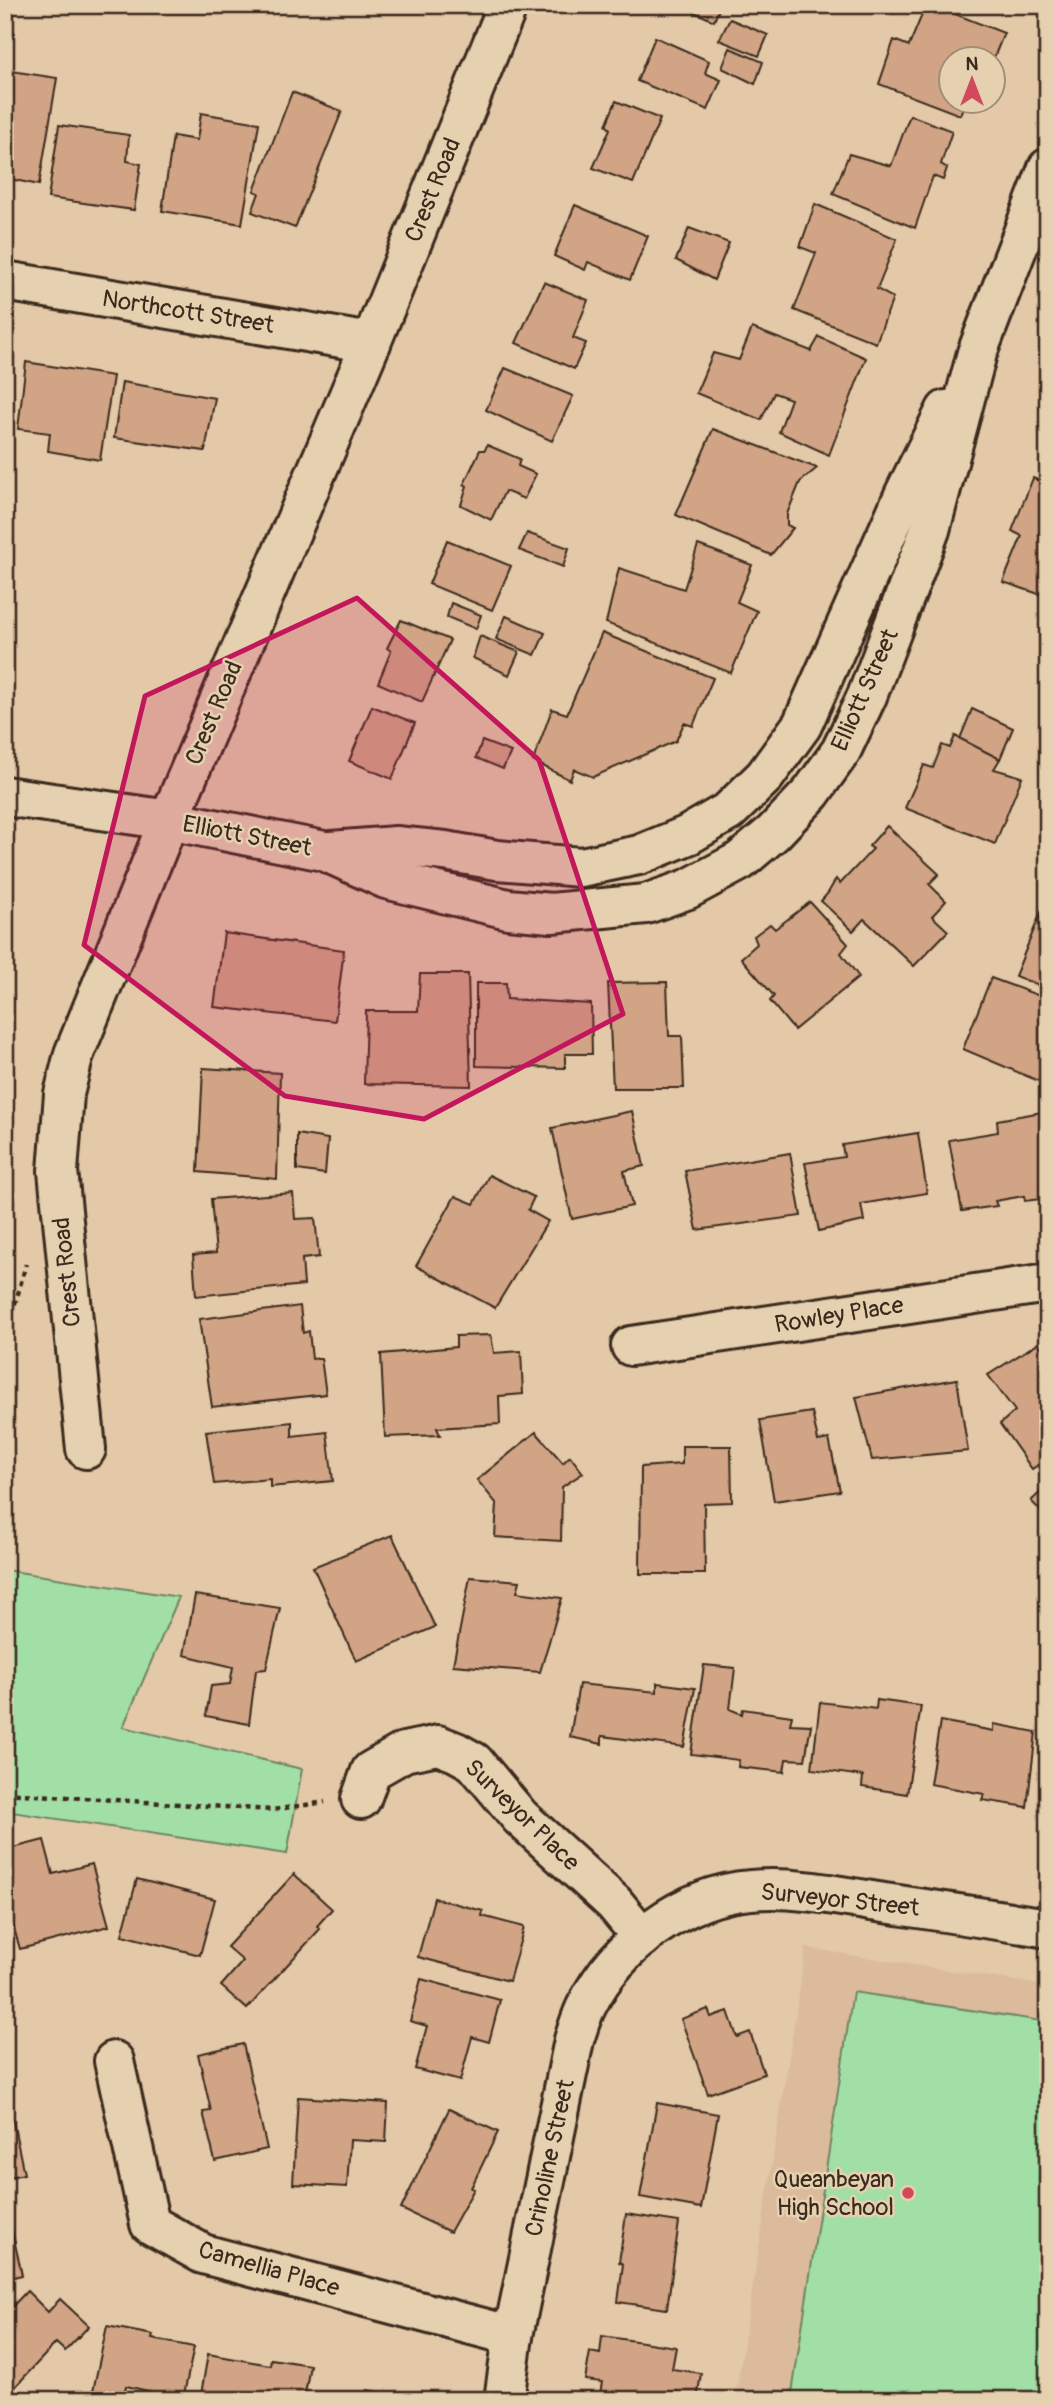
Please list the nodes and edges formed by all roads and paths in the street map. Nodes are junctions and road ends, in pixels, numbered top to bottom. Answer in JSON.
{"nodes":[{"id":1,"x":509,"y":5,"type":"edge"},
{"id":2,"x":1048,"y":168,"type":"edge"},
{"id":3,"x":5,"y":281,"type":"edge"},
{"id":4,"x":371,"y":343,"type":"junction"},
{"id":5,"x":977,"y":353,"type":"junction"},
{"id":6,"x":5,"y":796,"type":"edge"},
{"id":7,"x":169,"y":820,"type":"junction"},
{"id":8,"x":324,"y":851,"type":"junction"},
{"id":9,"x":1048,"y":1283,"type":"edge"},
{"id":10,"x":631,"y":1346,"type":"dead end"},
{"id":11,"x":86,"y":1449,"type":"dead end"},
{"id":12,"x":5,"y":1793,"type":"edge"},
{"id":13,"x":361,"y":1799,"type":"joint"},
{"id":14,"x":1048,"y":1927,"type":"edge"},
{"id":15,"x":642,"y":1937,"type":"junction"},
{"id":16,"x":114,"y":2060,"type":"dead end"},
{"id":17,"x":513,"y":2336,"type":"junction"},
{"id":18,"x":504,"y":2400,"type":"edge"}],
"edges":[{"from":1,"to":4,"type":"street","name":"Crest Road"},
{"from":2,"to":5,"type":"street","name":"Elliott Street"},
{"from":3,"to":4,"type":"street","name":"Northcott Street"},
{"from":4,"to":7,"type":"street","name":"Crest Road"},
{"from":5,"to":8,"type":"street","name":"Elliott Street"},
{"from":5,"to":8,"type":"street","name":"Elliott Street"},
{"from":6,"to":7,"type":"street","name":"Elliott Street"},
{"from":7,"to":8,"type":"street","name":"Elliott Street"},
{"from":7,"to":11,"type":"street","name":"Crest Road"},
{"from":9,"to":10,"type":"street","name":"Rowley Place"},
{"from":12,"to":13,"type":"path"},
{"from":13,"to":15,"type":"street","name":"Surveyor Place"},
{"from":14,"to":15,"type":"street","name":"Surveyor Street"},
{"from":15,"to":17,"type":"street","name":"Crinoline Street"},
{"from":16,"to":17,"type":"street","name":"Camellia Place"},
{"from":17,"to":18,"type":"street","name":"Crinoline Street"}]}
